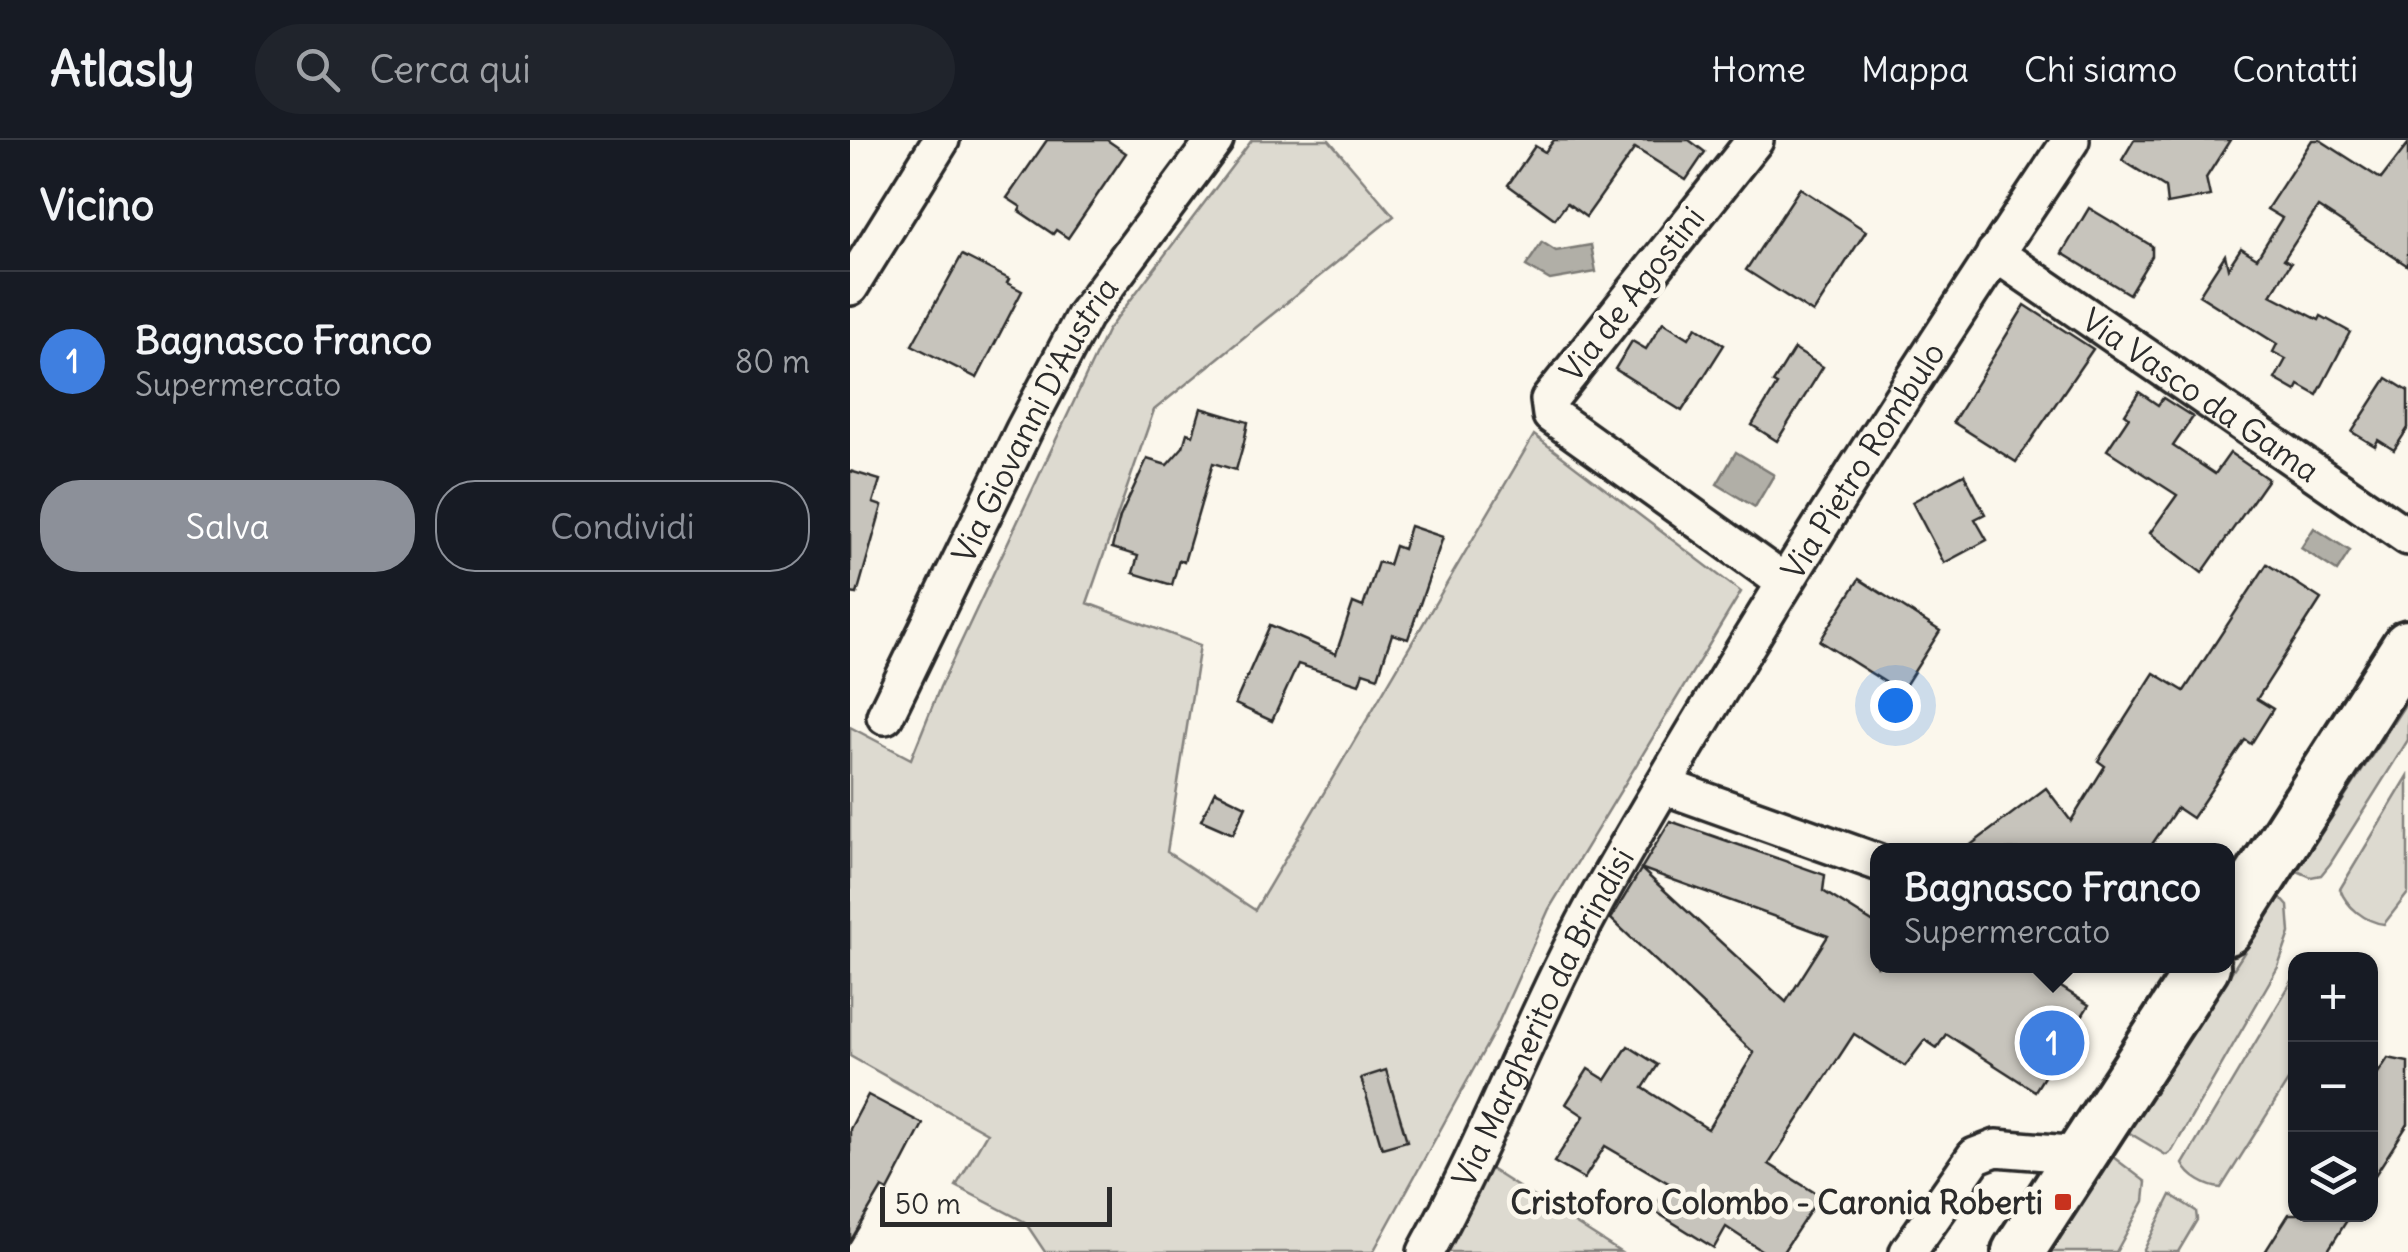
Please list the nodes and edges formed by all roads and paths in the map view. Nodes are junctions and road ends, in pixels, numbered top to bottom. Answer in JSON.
{"nodes":[{"id":1,"x":941,"y":140,"type":"edge"},
{"id":2,"x":1215,"y":140,"type":"edge"},
{"id":3,"x":1755,"y":140,"type":"edge"},
{"id":4,"x":2071,"y":140,"type":"edge"},
{"id":5,"x":1995,"y":253,"type":"junction"},
{"id":6,"x":850,"y":287,"type":"edge"},
{"id":7,"x":2408,"y":537,"type":"edge"},
{"id":8,"x":1784,"y":582,"type":"junction"},
{"id":9,"x":2408,"y":646,"type":"edge"},
{"id":10,"x":885,"y":716,"type":"dead end"},
{"id":11,"x":1664,"y":786,"type":"junction"},
{"id":12,"x":1870,"y":860,"type":"edge"},
{"id":13,"x":2235,"y":916,"type":"edge"},
{"id":14,"x":2187,"y":973,"type":"edge"},
{"id":15,"x":2081,"y":1155,"type":"junction"},
{"id":16,"x":1426,"y":1252,"type":"edge"},
{"id":17,"x":1908,"y":1252,"type":"edge"},
{"id":18,"x":2018,"y":1252,"type":"edge"}],
"edges":[{"from":1,"to":6,"type":"street"},
{"from":2,"to":10,"type":"street","name":"Via Giovanni D'Austria"},
{"from":3,"to":8,"type":"street","name":"Via de Agostini"},
{"from":4,"to":5,"type":"street","name":"Via Pietro Rombulo"},
{"from":5,"to":7,"type":"street","name":"Via Vasco da Gama"},
{"from":5,"to":8,"type":"street","name":"Via Pietro Rombulo"},
{"from":8,"to":11,"type":"street","name":"Via Pietro Rombulo"},
{"from":9,"to":13,"type":"main road"},
{"from":11,"to":12,"type":"street"},
{"from":11,"to":16,"type":"street","name":"Via Margherito da Brindisi"},
{"from":14,"to":15,"type":"main road"},
{"from":15,"to":17,"type":"street"},
{"from":15,"to":18,"type":"main road"}]}
